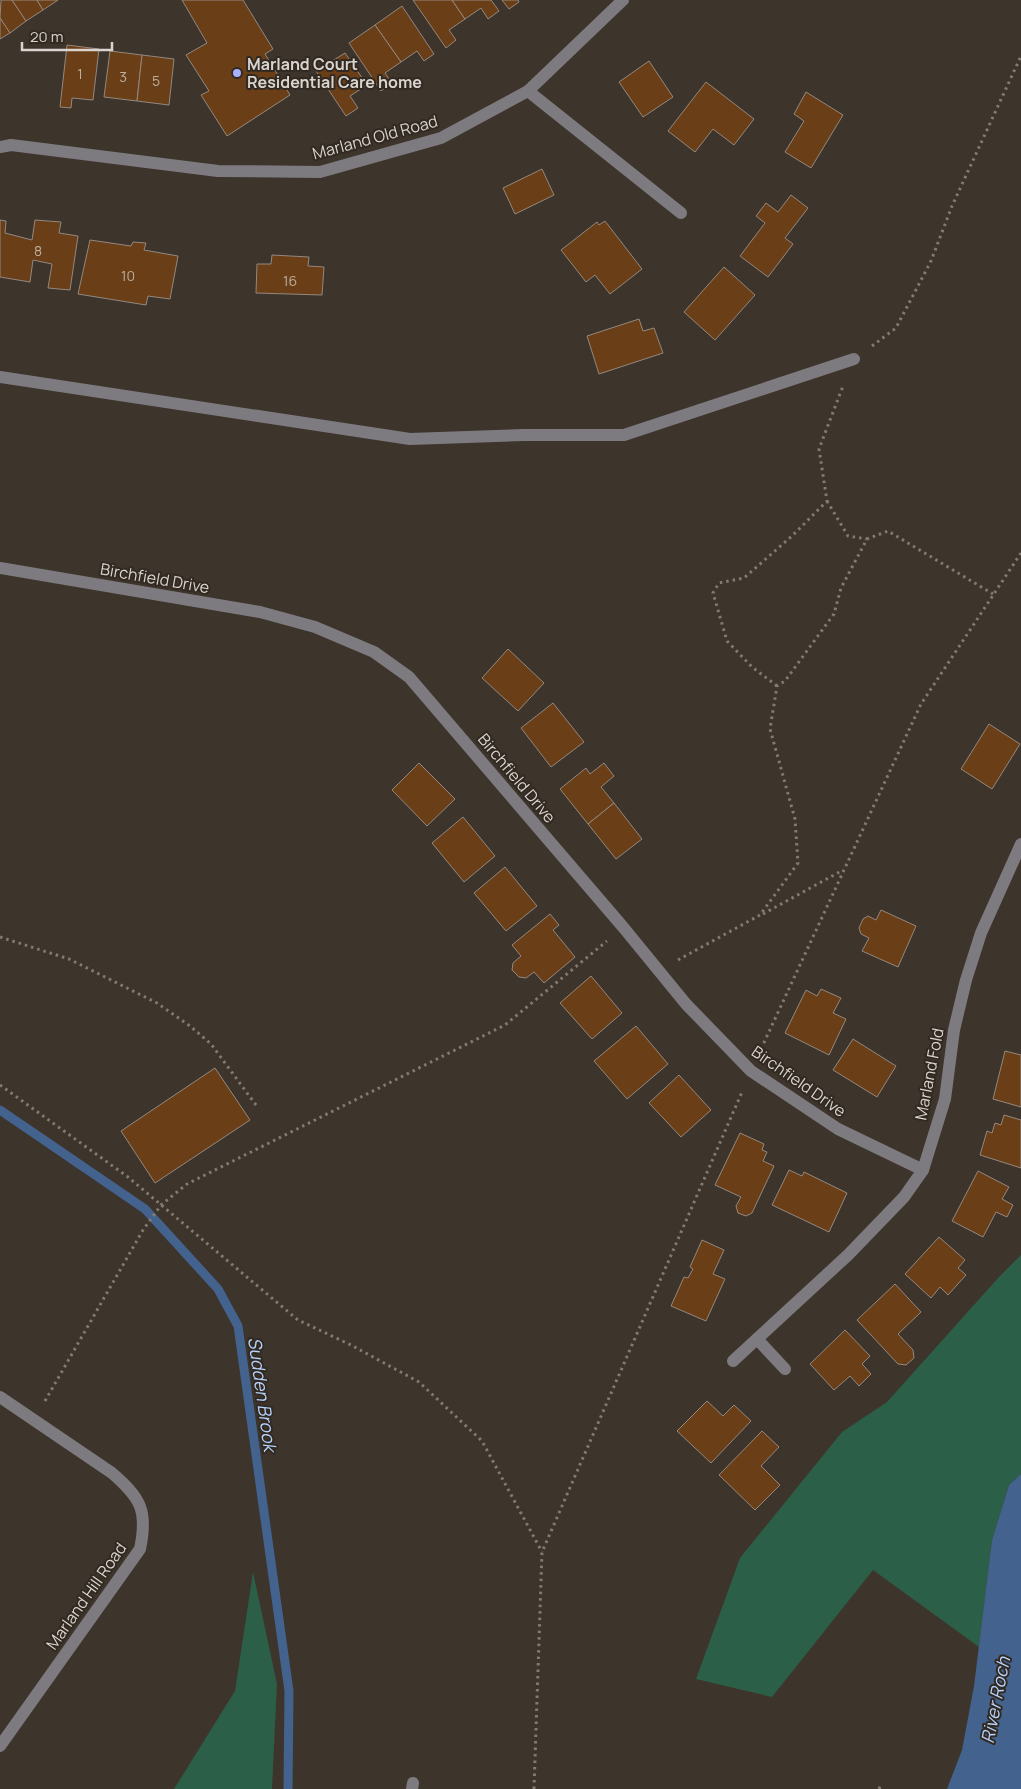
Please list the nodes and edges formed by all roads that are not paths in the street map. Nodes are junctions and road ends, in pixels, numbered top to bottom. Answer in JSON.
{"nodes":[{"id":1,"x":623,"y":0,"type":"edge"},
{"id":2,"x":528,"y":91,"type":"junction"},
{"id":3,"x":0,"y":147,"type":"edge"},
{"id":4,"x":681,"y":213,"type":"dead end"},
{"id":5,"x":854,"y":359,"type":"road end"},
{"id":6,"x":0,"y":377,"type":"edge"},
{"id":7,"x":0,"y":568,"type":"edge"},
{"id":8,"x":1021,"y":844,"type":"edge"},
{"id":9,"x":923,"y":1170,"type":"junction"},
{"id":10,"x":757,"y":1339,"type":"junction"},
{"id":11,"x":733,"y":1361,"type":"dead end"},
{"id":12,"x":786,"y":1369,"type":"dead end"},
{"id":13,"x":0,"y":1397,"type":"edge"},
{"id":14,"x":0,"y":1746,"type":"edge"}],
"edges":[{"from":1,"to":2,"type":"street","name":"Marland Old Road"},
{"from":2,"to":3,"type":"street","name":"Marland Old Road"},
{"from":2,"to":4,"type":"street"},
{"from":5,"to":6,"type":"street"},
{"from":7,"to":9,"type":"street","name":"Birchfield Drive"},
{"from":8,"to":9,"type":"street","name":"Marland Fold"},
{"from":9,"to":10,"type":"street","name":"Marland Fold"},
{"from":10,"to":11,"type":"street","name":"Marland Fold"},
{"from":10,"to":12,"type":"street"},
{"from":13,"to":14,"type":"street","name":"Marland Hill Road"}]}
